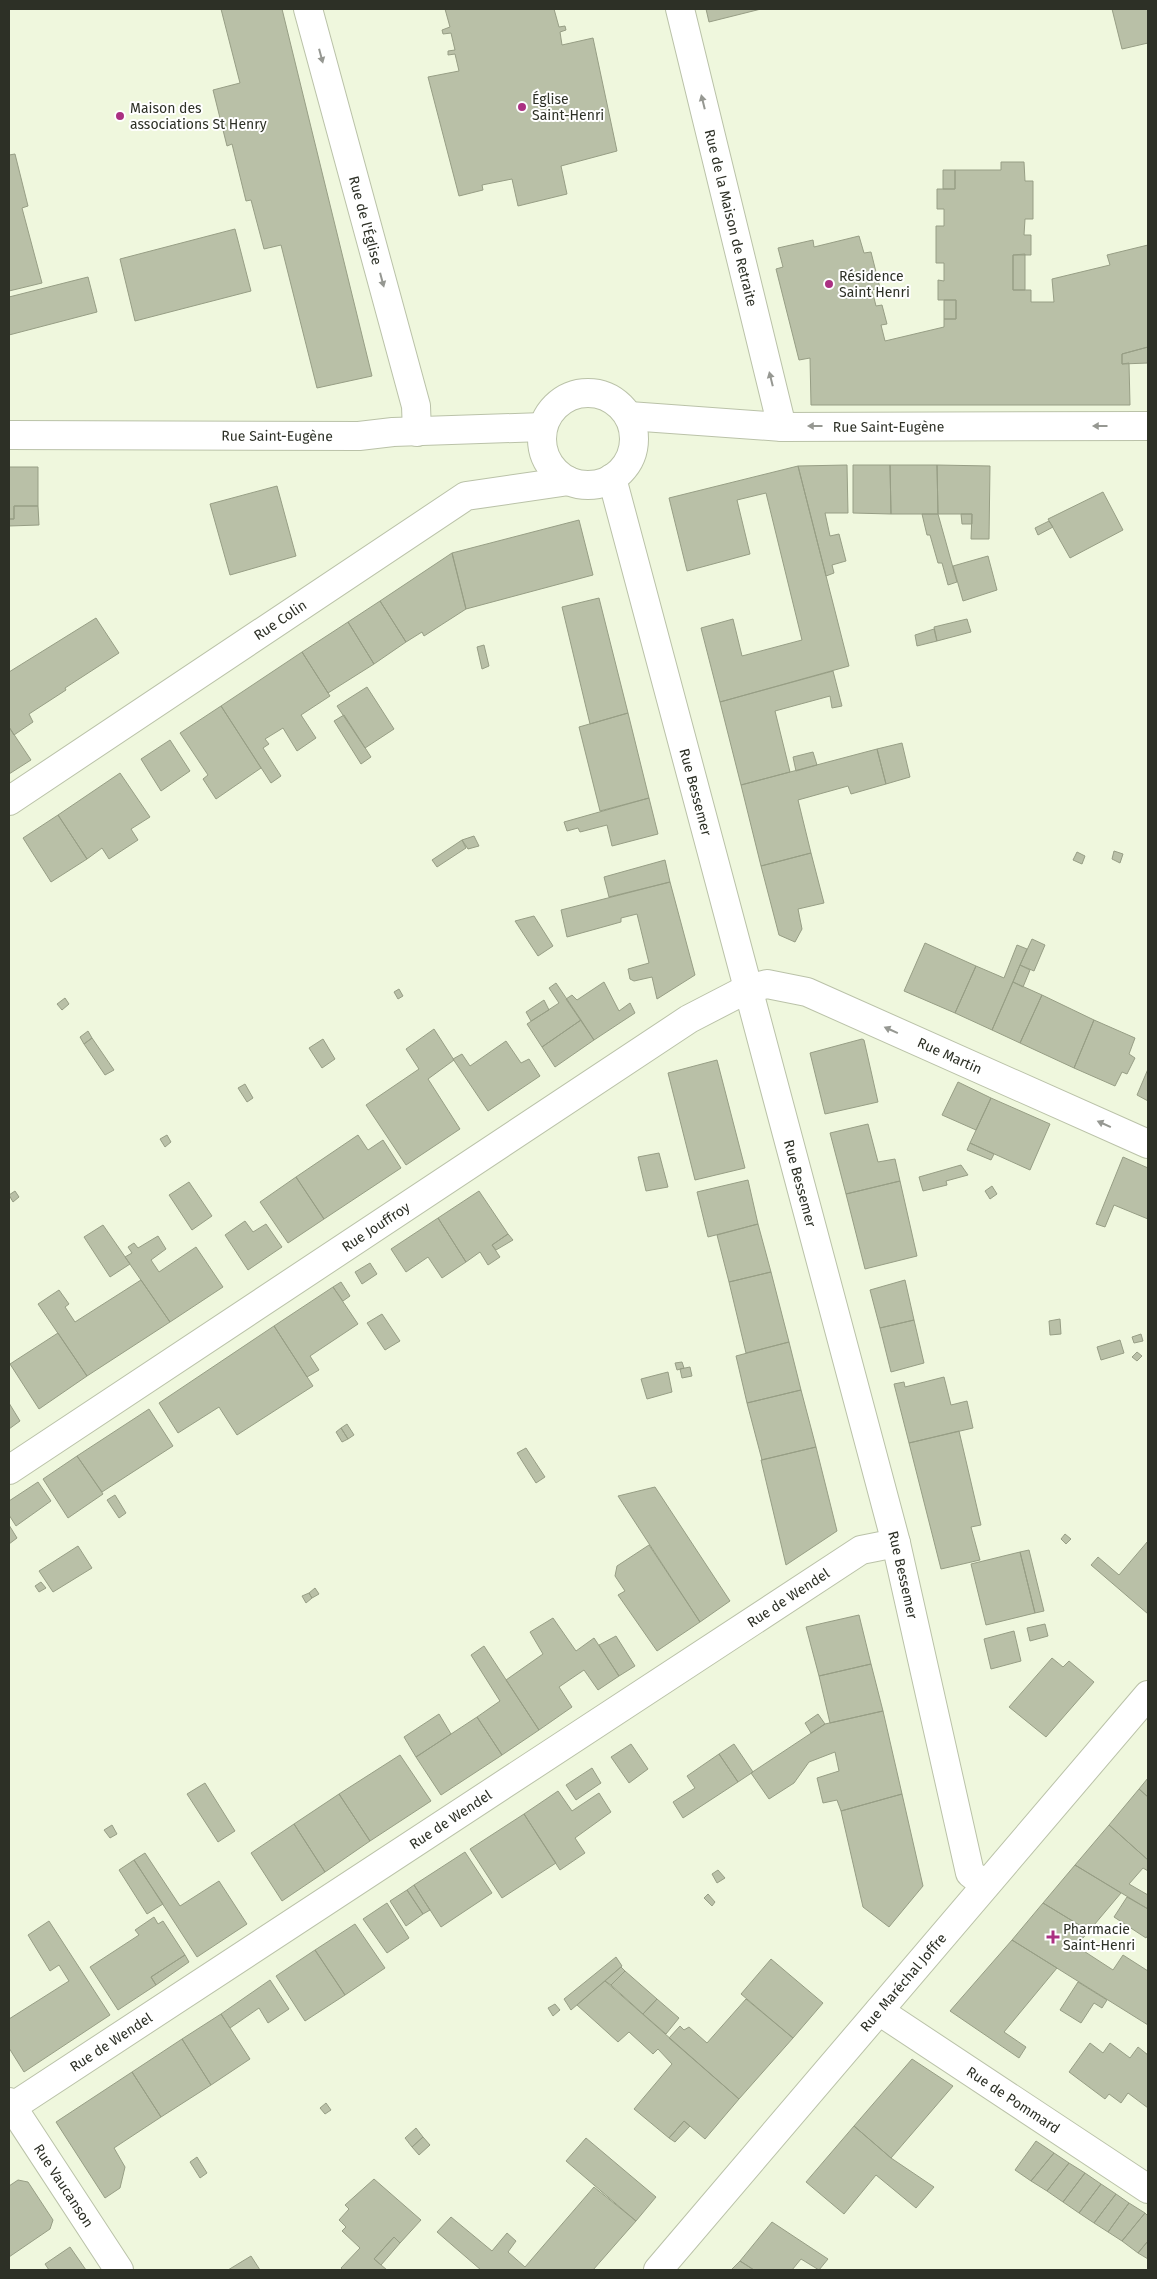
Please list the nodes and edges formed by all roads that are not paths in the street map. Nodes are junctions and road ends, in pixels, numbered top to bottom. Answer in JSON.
{"nodes":[{"id":1,"x":308,"y":9,"type":"edge"},
{"id":2,"x":680,"y":9,"type":"edge"},
{"id":3,"x":628,"y":416,"type":"junction"},
{"id":4,"x":543,"y":426,"type":"junction"},
{"id":5,"x":782,"y":426,"type":"junction"},
{"id":6,"x":1148,"y":426,"type":"edge"},
{"id":7,"x":418,"y":432,"type":"junction"},
{"id":8,"x":9,"y":435,"type":"edge"},
{"id":9,"x":612,"y":478,"type":"junction"},
{"id":10,"x":569,"y":481,"type":"junction"},
{"id":11,"x":9,"y":801,"type":"edge"},
{"id":12,"x":747,"y":989,"type":"junction"},
{"id":13,"x":1148,"y":1144,"type":"edge"},
{"id":14,"x":9,"y":1470,"type":"edge"},
{"id":15,"x":896,"y":1543,"type":"junction"},
{"id":16,"x":1148,"y":1695,"type":"edge"},
{"id":17,"x":985,"y":1885,"type":"junction"},
{"id":18,"x":879,"y":2011,"type":"junction"},
{"id":19,"x":10,"y":2106,"type":"edge"},
{"id":20,"x":1148,"y":2189,"type":"edge"},
{"id":21,"x":119,"y":2270,"type":"edge"},
{"id":22,"x":658,"y":2270,"type":"edge"}],
"edges":[{"from":1,"to":7,"type":"street","name":"Rue de l'Église","one_way":true},
{"from":5,"to":2,"type":"street","name":"Rue de la Maison de Retraite","one_way":true},
{"from":3,"to":4,"type":"street"},
{"from":3,"to":5,"type":"street","name":"Rue Saint-Eugène"},
{"from":3,"to":9,"type":"street"},
{"from":4,"to":7,"type":"street","name":"Rue Saint-Eugène"},
{"from":4,"to":10,"type":"street"},
{"from":6,"to":5,"type":"street","name":"Rue Saint-Eugène","one_way":true},
{"from":7,"to":8,"type":"street","name":"Rue Saint-Eugène"},
{"from":9,"to":10,"type":"street"},
{"from":9,"to":12,"type":"street","name":"Rue Bessemer"},
{"from":10,"to":11,"type":"street","name":"Rue Colin"},
{"from":13,"to":12,"type":"street","name":"Rue Martin","one_way":true},
{"from":12,"to":14,"type":"street","name":"Rue Jouffroy"},
{"from":12,"to":15,"type":"street","name":"Rue Bessemer"},
{"from":15,"to":17,"type":"street","name":"Rue Bessemer"},
{"from":15,"to":19,"type":"street","name":"Rue de Wendel"},
{"from":16,"to":17,"type":"street","name":"Rue Maréchal Joffre"},
{"from":17,"to":18,"type":"street","name":"Rue Maréchal Joffre"},
{"from":18,"to":20,"type":"street","name":"Rue de Pommard"},
{"from":18,"to":22,"type":"street","name":"Rue Maréchal Joffre"},
{"from":19,"to":21,"type":"street","name":"Rue Vaucanson"}]}
